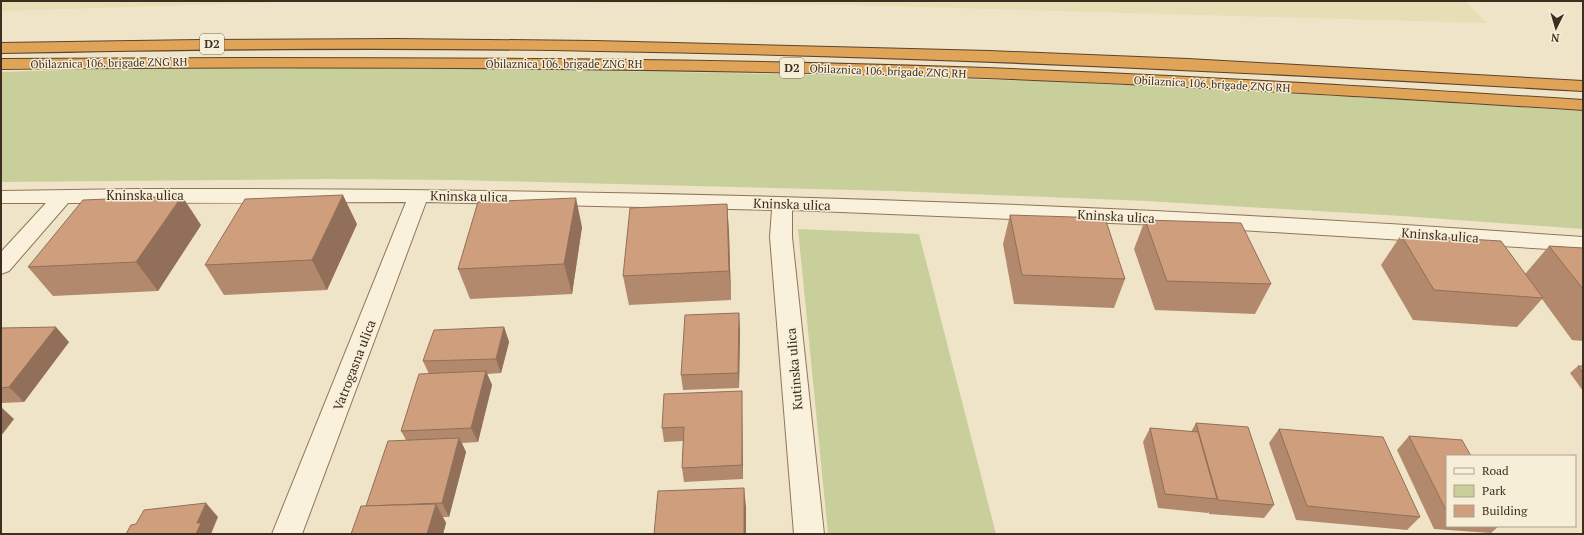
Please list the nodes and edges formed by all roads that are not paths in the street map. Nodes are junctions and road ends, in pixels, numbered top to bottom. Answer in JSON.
{"nodes":[{"id":1,"x":1,"y":48,"type":"edge"},
{"id":2,"x":1,"y":64,"type":"edge"},
{"id":3,"x":1583,"y":86,"type":"edge"},
{"id":4,"x":1583,"y":105,"type":"edge"},
{"id":5,"x":419,"y":195,"type":"junction"},
{"id":6,"x":1,"y":196,"type":"edge"},
{"id":7,"x":63,"y":196,"type":"junction"},
{"id":8,"x":782,"y":204,"type":"junction"},
{"id":9,"x":1583,"y":244,"type":"edge"},
{"id":10,"x":1,"y":266,"type":"edge"},
{"id":11,"x":287,"y":534,"type":"edge"},
{"id":12,"x":809,"y":534,"type":"edge"}],
"edges":[{"from":1,"to":3,"type":"highway","name":"Obilaznica 106. brigade ZNG RH","number":"D2"},
{"from":2,"to":4,"type":"highway","name":"Obilaznica 106. brigade ZNG RH","number":"D2"},
{"from":5,"to":7,"type":"street","name":"Kninska ulica"},
{"from":5,"to":8,"type":"street","name":"Kninska ulica"},
{"from":5,"to":11,"type":"street","name":"Vatrogasna ulica"},
{"from":6,"to":7,"type":"street","name":"Kninska ulica"},
{"from":7,"to":10,"type":"street"},
{"from":8,"to":9,"type":"street","name":"Kninska ulica"},
{"from":8,"to":12,"type":"street","name":"Kutinska ulica"}]}
